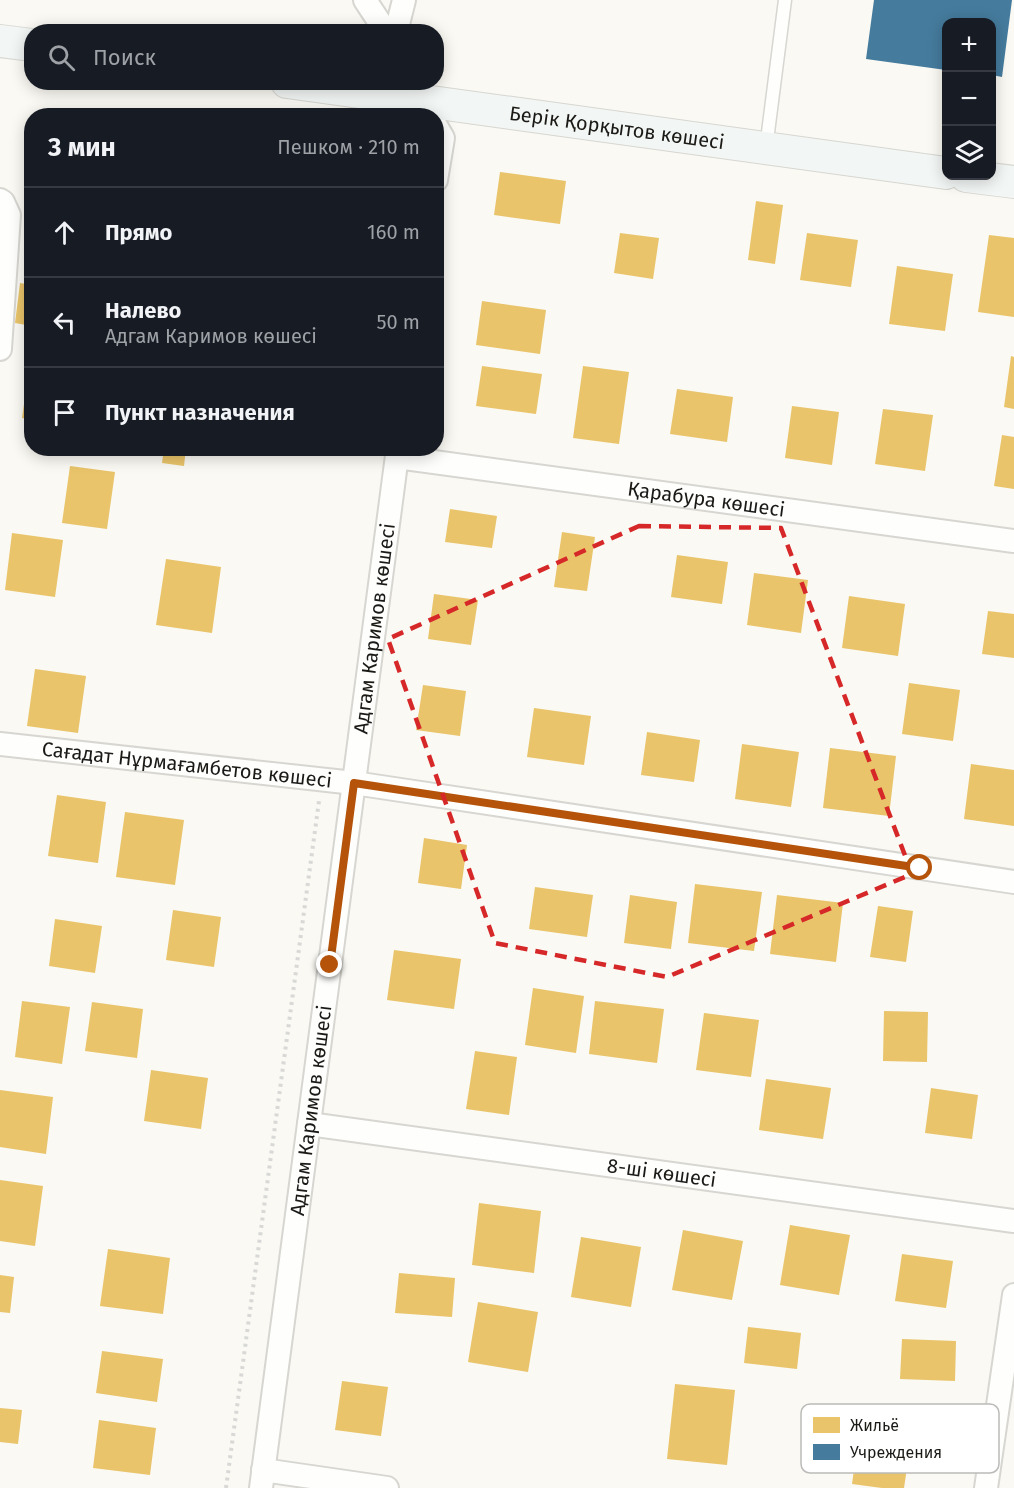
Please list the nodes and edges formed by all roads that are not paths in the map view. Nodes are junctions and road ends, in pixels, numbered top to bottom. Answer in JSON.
{"nodes":[{"id":1,"x":365,"y":0,"type":"edge"},
{"id":2,"x":404,"y":0,"type":"edge"},
{"id":3,"x":785,"y":0,"type":"edge"},
{"id":4,"x":381,"y":24,"type":"edge"},
{"id":5,"x":398,"y":24,"type":"edge"},
{"id":6,"x":0,"y":41,"type":"edge"},
{"id":7,"x":24,"y":44,"type":"edge"},
{"id":8,"x":331,"y":90,"type":"edge"},
{"id":9,"x":426,"y":107,"type":"edge"},
{"id":10,"x":444,"y":109,"type":"edge"},
{"id":11,"x":766,"y":149,"type":"junction"},
{"id":12,"x":942,"y":172,"type":"edge"},
{"id":13,"x":996,"y":180,"type":"edge"},
{"id":14,"x":1014,"y":182,"type":"edge"},
{"id":15,"x":0,"y":200,"type":"edge"},
{"id":16,"x":0,"y":349,"type":"edge"},
{"id":17,"x":398,"y":456,"type":"edge"},
{"id":18,"x":419,"y":456,"type":"edge"},
{"id":19,"x":1014,"y":541,"type":"edge"},
{"id":20,"x":0,"y":744,"type":"edge"},
{"id":21,"x":354,"y":783,"type":"junction"},
{"id":22,"x":1014,"y":882,"type":"edge"},
{"id":23,"x":309,"y":1124,"type":"junction"},
{"id":24,"x":1014,"y":1221,"type":"edge"},
{"id":25,"x":1014,"y":1295,"type":"edge"},
{"id":26,"x":998,"y":1404,"type":"edge"},
{"id":27,"x":988,"y":1473,"type":"edge"},
{"id":28,"x":262,"y":1479,"type":"edge"},
{"id":29,"x":387,"y":1488,"type":"edge"},
{"id":30,"x":986,"y":1488,"type":"edge"}],
"edges":[{"from":1,"to":4,"type":"street"},
{"from":2,"to":5,"type":"street"},
{"from":3,"to":11,"type":"lane"},
{"from":6,"to":7,"type":"street"},
{"from":8,"to":9,"type":"street","name":"Берік Қорқытов көшесі"},
{"from":10,"to":11,"type":"street","name":"Берік Қорқытов көшесі"},
{"from":11,"to":12,"type":"street","name":"Берік Қорқытов көшесі"},
{"from":13,"to":14,"type":"street"},
{"from":15,"to":16,"type":"street"},
{"from":17,"to":21,"type":"street","name":"Адгам Каримов көшесі"},
{"from":18,"to":19,"type":"street","name":"Қарабура көшесі"},
{"from":20,"to":21,"type":"street","name":"Сағадат Нұрмағамбетов көшесі"},
{"from":21,"to":22,"type":"street","name":"Сағадат Нұрмағамбетов көшесі"},
{"from":21,"to":23,"type":"street","name":"Адгам Каримов көшесі"},
{"from":23,"to":24,"type":"street","name":"8-шi көшесi"},
{"from":23,"to":28,"type":"street","name":"Адгам Каримов көшесі"},
{"from":25,"to":26,"type":"street"},
{"from":27,"to":30,"type":"street"},
{"from":28,"to":29,"type":"street"}]}
